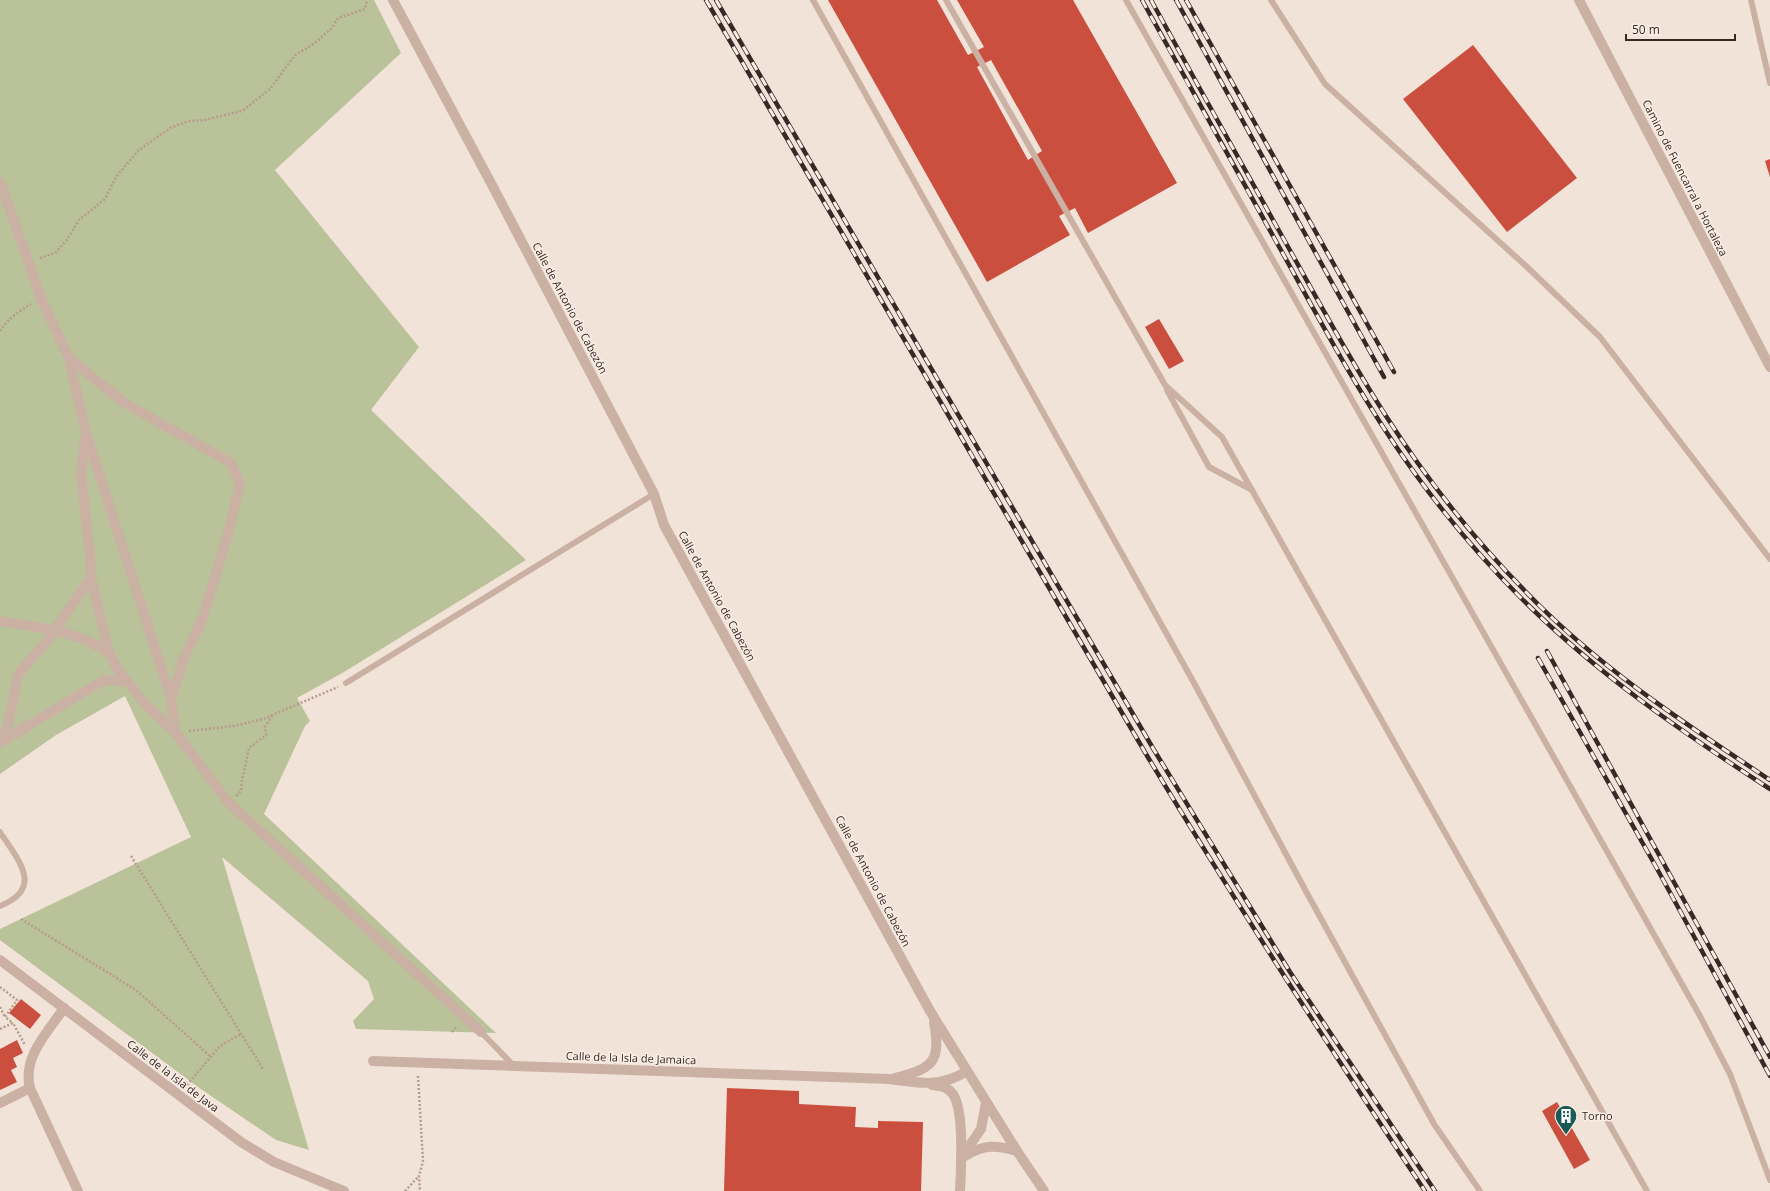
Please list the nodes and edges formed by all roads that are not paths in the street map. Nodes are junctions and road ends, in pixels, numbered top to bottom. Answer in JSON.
{"nodes":[{"id":1,"x":393,"y":0,"type":"edge"},
{"id":2,"x":813,"y":0,"type":"edge"},
{"id":3,"x":946,"y":0,"type":"edge"},
{"id":4,"x":1126,"y":0,"type":"edge"},
{"id":5,"x":1271,"y":0,"type":"edge"},
{"id":6,"x":1579,"y":0,"type":"edge"},
{"id":7,"x":1751,"y":0,"type":"edge"},
{"id":8,"x":1770,"y":83,"type":"edge"},
{"id":9,"x":0,"y":182,"type":"edge"},
{"id":10,"x":69,"y":358,"type":"junction"},
{"id":11,"x":1770,"y":367,"type":"edge"},
{"id":12,"x":1165,"y":385,"type":"junction"},
{"id":13,"x":86,"y":433,"type":"junction"},
{"id":14,"x":1252,"y":490,"type":"junction"},
{"id":15,"x":654,"y":494,"type":"junction"},
{"id":16,"x":1770,"y":559,"type":"edge"},
{"id":17,"x":91,"y":578,"type":"junction"},
{"id":18,"x":0,"y":621,"type":"edge"},
{"id":19,"x":54,"y":631,"type":"junction"},
{"id":20,"x":109,"y":653,"type":"junction"},
{"id":21,"x":127,"y":681,"type":"junction"},
{"id":22,"x":346,"y":683,"type":"road end"},
{"id":23,"x":171,"y":698,"type":"junction"},
{"id":24,"x":175,"y":732,"type":"junction"},
{"id":25,"x":0,"y":741,"type":"edge"},
{"id":26,"x":0,"y":832,"type":"edge"},
{"id":27,"x":0,"y":906,"type":"edge"},
{"id":28,"x":0,"y":960,"type":"edge"},
{"id":29,"x":64,"y":1008,"type":"junction"},
{"id":30,"x":933,"y":1017,"type":"junction"},
{"id":31,"x":481,"y":1032,"type":"joint"},
{"id":32,"x":373,"y":1060,"type":"dead end"},
{"id":33,"x":514,"y":1066,"type":"junction"},
{"id":34,"x":966,"y":1071,"type":"junction"},
{"id":35,"x":889,"y":1079,"type":"junction"},
{"id":36,"x":926,"y":1084,"type":"junction"},
{"id":37,"x":30,"y":1088,"type":"junction"},
{"id":38,"x":0,"y":1103,"type":"edge"},
{"id":39,"x":986,"y":1103,"type":"junction"},
{"id":40,"x":1017,"y":1151,"type":"junction"},
{"id":41,"x":961,"y":1158,"type":"junction"},
{"id":42,"x":1770,"y":1180,"type":"edge"},
{"id":43,"x":78,"y":1191,"type":"edge"},
{"id":44,"x":344,"y":1191,"type":"edge"},
{"id":45,"x":960,"y":1191,"type":"edge"},
{"id":46,"x":1044,"y":1191,"type":"edge"},
{"id":47,"x":1480,"y":1191,"type":"edge"},
{"id":48,"x":1647,"y":1191,"type":"edge"}],
"edges":[{"from":1,"to":15,"type":"street","name":"Calle de Antonio de Cabezón"},
{"from":2,"to":47,"type":"lane"},
{"from":3,"to":12,"type":"lane"},
{"from":4,"to":42,"type":"lane"},
{"from":5,"to":16,"type":"lane"},
{"from":6,"to":11,"type":"street","name":"Camino de Fuencarral a Hortaleza"},
{"from":7,"to":8,"type":"lane"},
{"from":9,"to":10,"type":"street"},
{"from":10,"to":13,"type":"street"},
{"from":10,"to":23,"type":"street"},
{"from":12,"to":14,"type":"lane"},
{"from":12,"to":14,"type":"lane"},
{"from":13,"to":17,"type":"street"},
{"from":13,"to":23,"type":"street"},
{"from":14,"to":48,"type":"lane"},
{"from":15,"to":22,"type":"lane"},
{"from":15,"to":30,"type":"street","name":"Calle de Antonio de Cabezón"},
{"from":17,"to":19,"type":"street"},
{"from":17,"to":20,"type":"street"},
{"from":18,"to":19,"type":"street"},
{"from":19,"to":20,"type":"street"},
{"from":19,"to":25,"type":"street"},
{"from":20,"to":21,"type":"street"},
{"from":21,"to":24,"type":"street"},
{"from":21,"to":25,"type":"street"},
{"from":23,"to":24,"type":"street"},
{"from":24,"to":31,"type":"street"},
{"from":26,"to":27,"type":"lane"},
{"from":28,"to":29,"type":"street","name":"Calle de la Isla de Java"},
{"from":29,"to":37,"type":"street"},
{"from":29,"to":44,"type":"street","name":"Calle de la Isla de Java"},
{"from":30,"to":34,"type":"street","name":"Calle de Antonio de Cabezón"},
{"from":30,"to":35,"type":"street","name":"Calle de la Isla de Jamaica"},
{"from":31,"to":33,"type":"lane"},
{"from":32,"to":33,"type":"street","name":"Calle de la Isla de Jamaica"},
{"from":33,"to":35,"type":"street","name":"Calle de la Isla de Jamaica"},
{"from":34,"to":36,"type":"street","name":"Calle de la Isla de Jamaica"},
{"from":34,"to":39,"type":"street","name":"Calle de Antonio de Cabezón"},
{"from":35,"to":36,"type":"street","name":"Calle de la Isla de Jamaica"},
{"from":36,"to":41,"type":"street"},
{"from":37,"to":38,"type":"street"},
{"from":37,"to":43,"type":"street"},
{"from":39,"to":40,"type":"street","name":"Calle de Antonio de Cabezón"},
{"from":39,"to":41,"type":"street"},
{"from":40,"to":41,"type":"street"},
{"from":40,"to":46,"type":"street","name":"Calle de Antonio de Cabezón"},
{"from":41,"to":45,"type":"street"}]}
